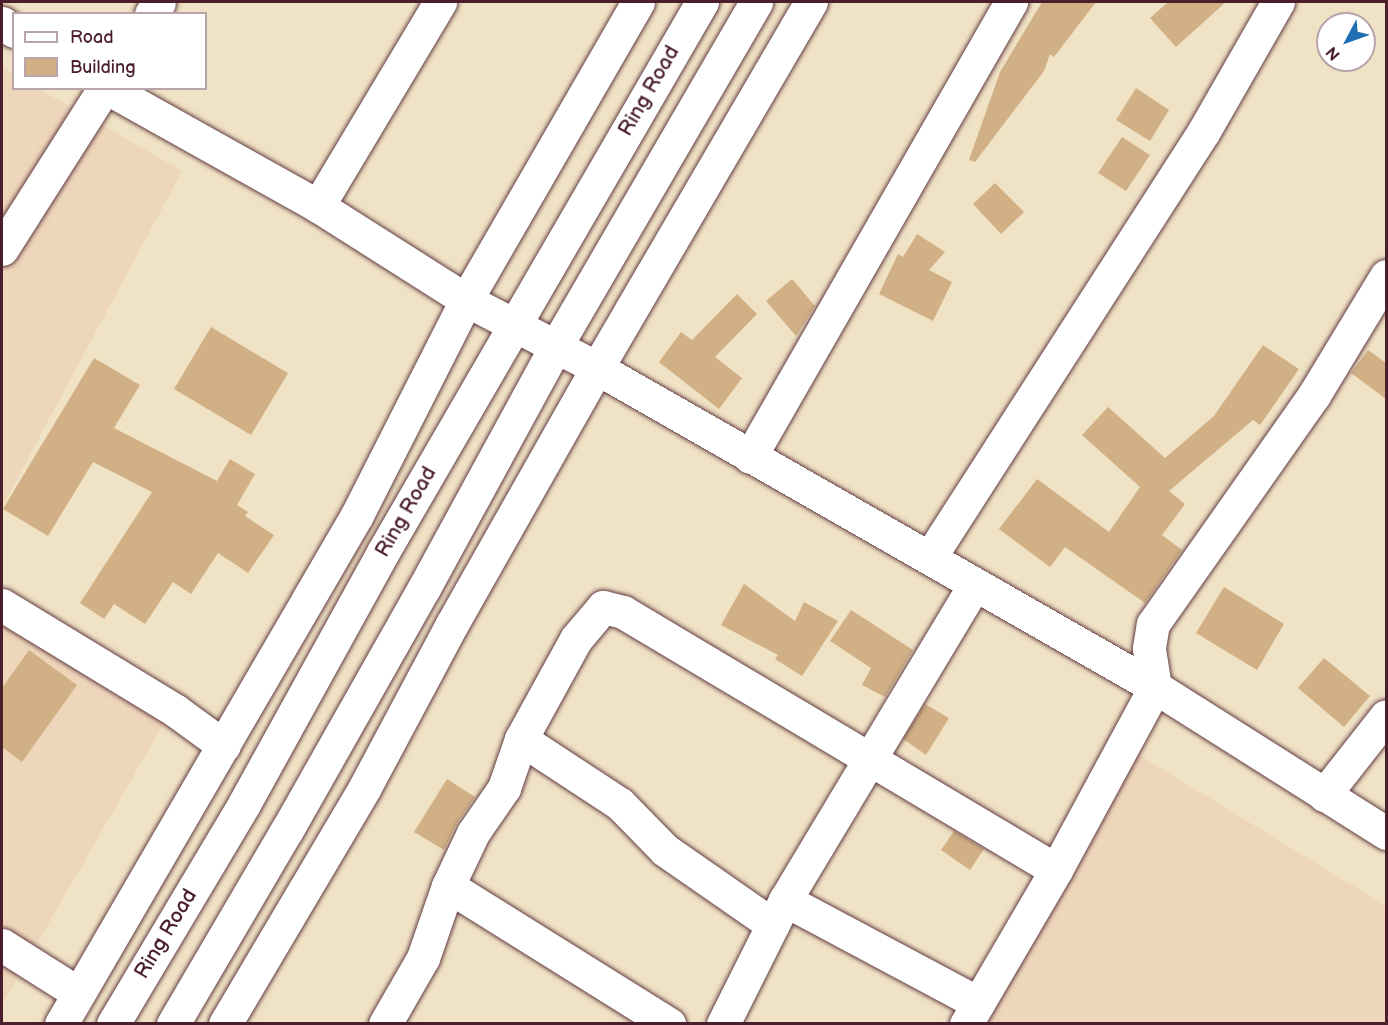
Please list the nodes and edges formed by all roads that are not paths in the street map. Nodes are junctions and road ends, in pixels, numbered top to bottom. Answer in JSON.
{"nodes":[{"id":1,"x":440,"y":2,"type":"edge"},
{"id":2,"x":638,"y":2,"type":"edge"},
{"id":3,"x":702,"y":2,"type":"edge"},
{"id":4,"x":756,"y":2,"type":"edge"},
{"id":5,"x":811,"y":2,"type":"edge"},
{"id":6,"x":1011,"y":2,"type":"edge"},
{"id":7,"x":1278,"y":2,"type":"edge"},
{"id":8,"x":105,"y":90,"type":"edge"},
{"id":9,"x":110,"y":90,"type":"edge"},
{"id":10,"x":318,"y":206,"type":"junction"},
{"id":11,"x":2,"y":249,"type":"edge"},
{"id":12,"x":1386,"y":276,"type":"edge"},
{"id":13,"x":466,"y":300,"type":"junction"},
{"id":14,"x":514,"y":324,"type":"junction"},
{"id":15,"x":556,"y":346,"type":"junction"},
{"id":16,"x":597,"y":368,"type":"junction"},
{"id":17,"x":750,"y":457,"type":"junction"},
{"id":18,"x":930,"y":557,"type":"junction"},
{"id":19,"x":974,"y":585,"type":"junction"},
{"id":20,"x":2,"y":605,"type":"edge"},
{"id":21,"x":1155,"y":687,"type":"junction"},
{"id":22,"x":1386,"y":716,"type":"edge"},
{"id":23,"x":521,"y":739,"type":"junction"},
{"id":24,"x":224,"y":746,"type":"junction"},
{"id":25,"x":868,"y":760,"type":"junction"},
{"id":26,"x":1324,"y":795,"type":"junction"},
{"id":27,"x":1386,"y":833,"type":"edge"},
{"id":28,"x":1056,"y":870,"type":"junction"},
{"id":29,"x":448,"y":886,"type":"junction"},
{"id":30,"x":779,"y":912,"type":"junction"},
{"id":31,"x":2,"y":945,"type":"edge"},
{"id":32,"x":78,"y":993,"type":"junction"},
{"id":33,"x":972,"y":1013,"type":"edge"},
{"id":34,"x":61,"y":1023,"type":"edge"},
{"id":35,"x":113,"y":1023,"type":"edge"},
{"id":36,"x":172,"y":1023,"type":"edge"},
{"id":37,"x":225,"y":1023,"type":"edge"},
{"id":38,"x":385,"y":1023,"type":"edge"},
{"id":39,"x":669,"y":1023,"type":"edge"},
{"id":40,"x":723,"y":1023,"type":"edge"}],
"edges":[{"from":1,"to":10,"type":"main road"},
{"from":2,"to":13,"type":"main road"},
{"from":3,"to":14,"type":"main road","name":"Ring Road"},
{"from":4,"to":15,"type":"main road"},
{"from":5,"to":16,"type":"main road"},
{"from":6,"to":17,"type":"main road"},
{"from":7,"to":18,"type":"main road"},
{"from":8,"to":11,"type":"main road"},
{"from":9,"to":10,"type":"main road"},
{"from":10,"to":13,"type":"main road"},
{"from":12,"to":21,"type":"main road"},
{"from":13,"to":14,"type":"main road"},
{"from":13,"to":24,"type":"main road"},
{"from":14,"to":15,"type":"main road"},
{"from":14,"to":35,"type":"main road","name":"Ring Road"},
{"from":15,"to":16,"type":"main road"},
{"from":15,"to":36,"type":"main road"},
{"from":16,"to":17,"type":"main road"},
{"from":16,"to":37,"type":"main road"},
{"from":17,"to":18,"type":"main road"},
{"from":18,"to":19,"type":"main road"},
{"from":19,"to":21,"type":"main road"},
{"from":19,"to":25,"type":"main road"},
{"from":20,"to":24,"type":"main road"},
{"from":21,"to":26,"type":"main road"},
{"from":21,"to":28,"type":"main road"},
{"from":22,"to":26,"type":"main road"},
{"from":23,"to":25,"type":"main road"},
{"from":23,"to":29,"type":"main road"},
{"from":23,"to":30,"type":"main road"},
{"from":24,"to":32,"type":"main road"},
{"from":25,"to":28,"type":"main road"},
{"from":25,"to":30,"type":"main road"},
{"from":26,"to":27,"type":"main road"},
{"from":28,"to":33,"type":"main road"},
{"from":29,"to":38,"type":"main road"},
{"from":29,"to":39,"type":"main road"},
{"from":30,"to":33,"type":"main road"},
{"from":30,"to":40,"type":"main road"},
{"from":31,"to":32,"type":"main road"},
{"from":32,"to":34,"type":"main road"}]}
